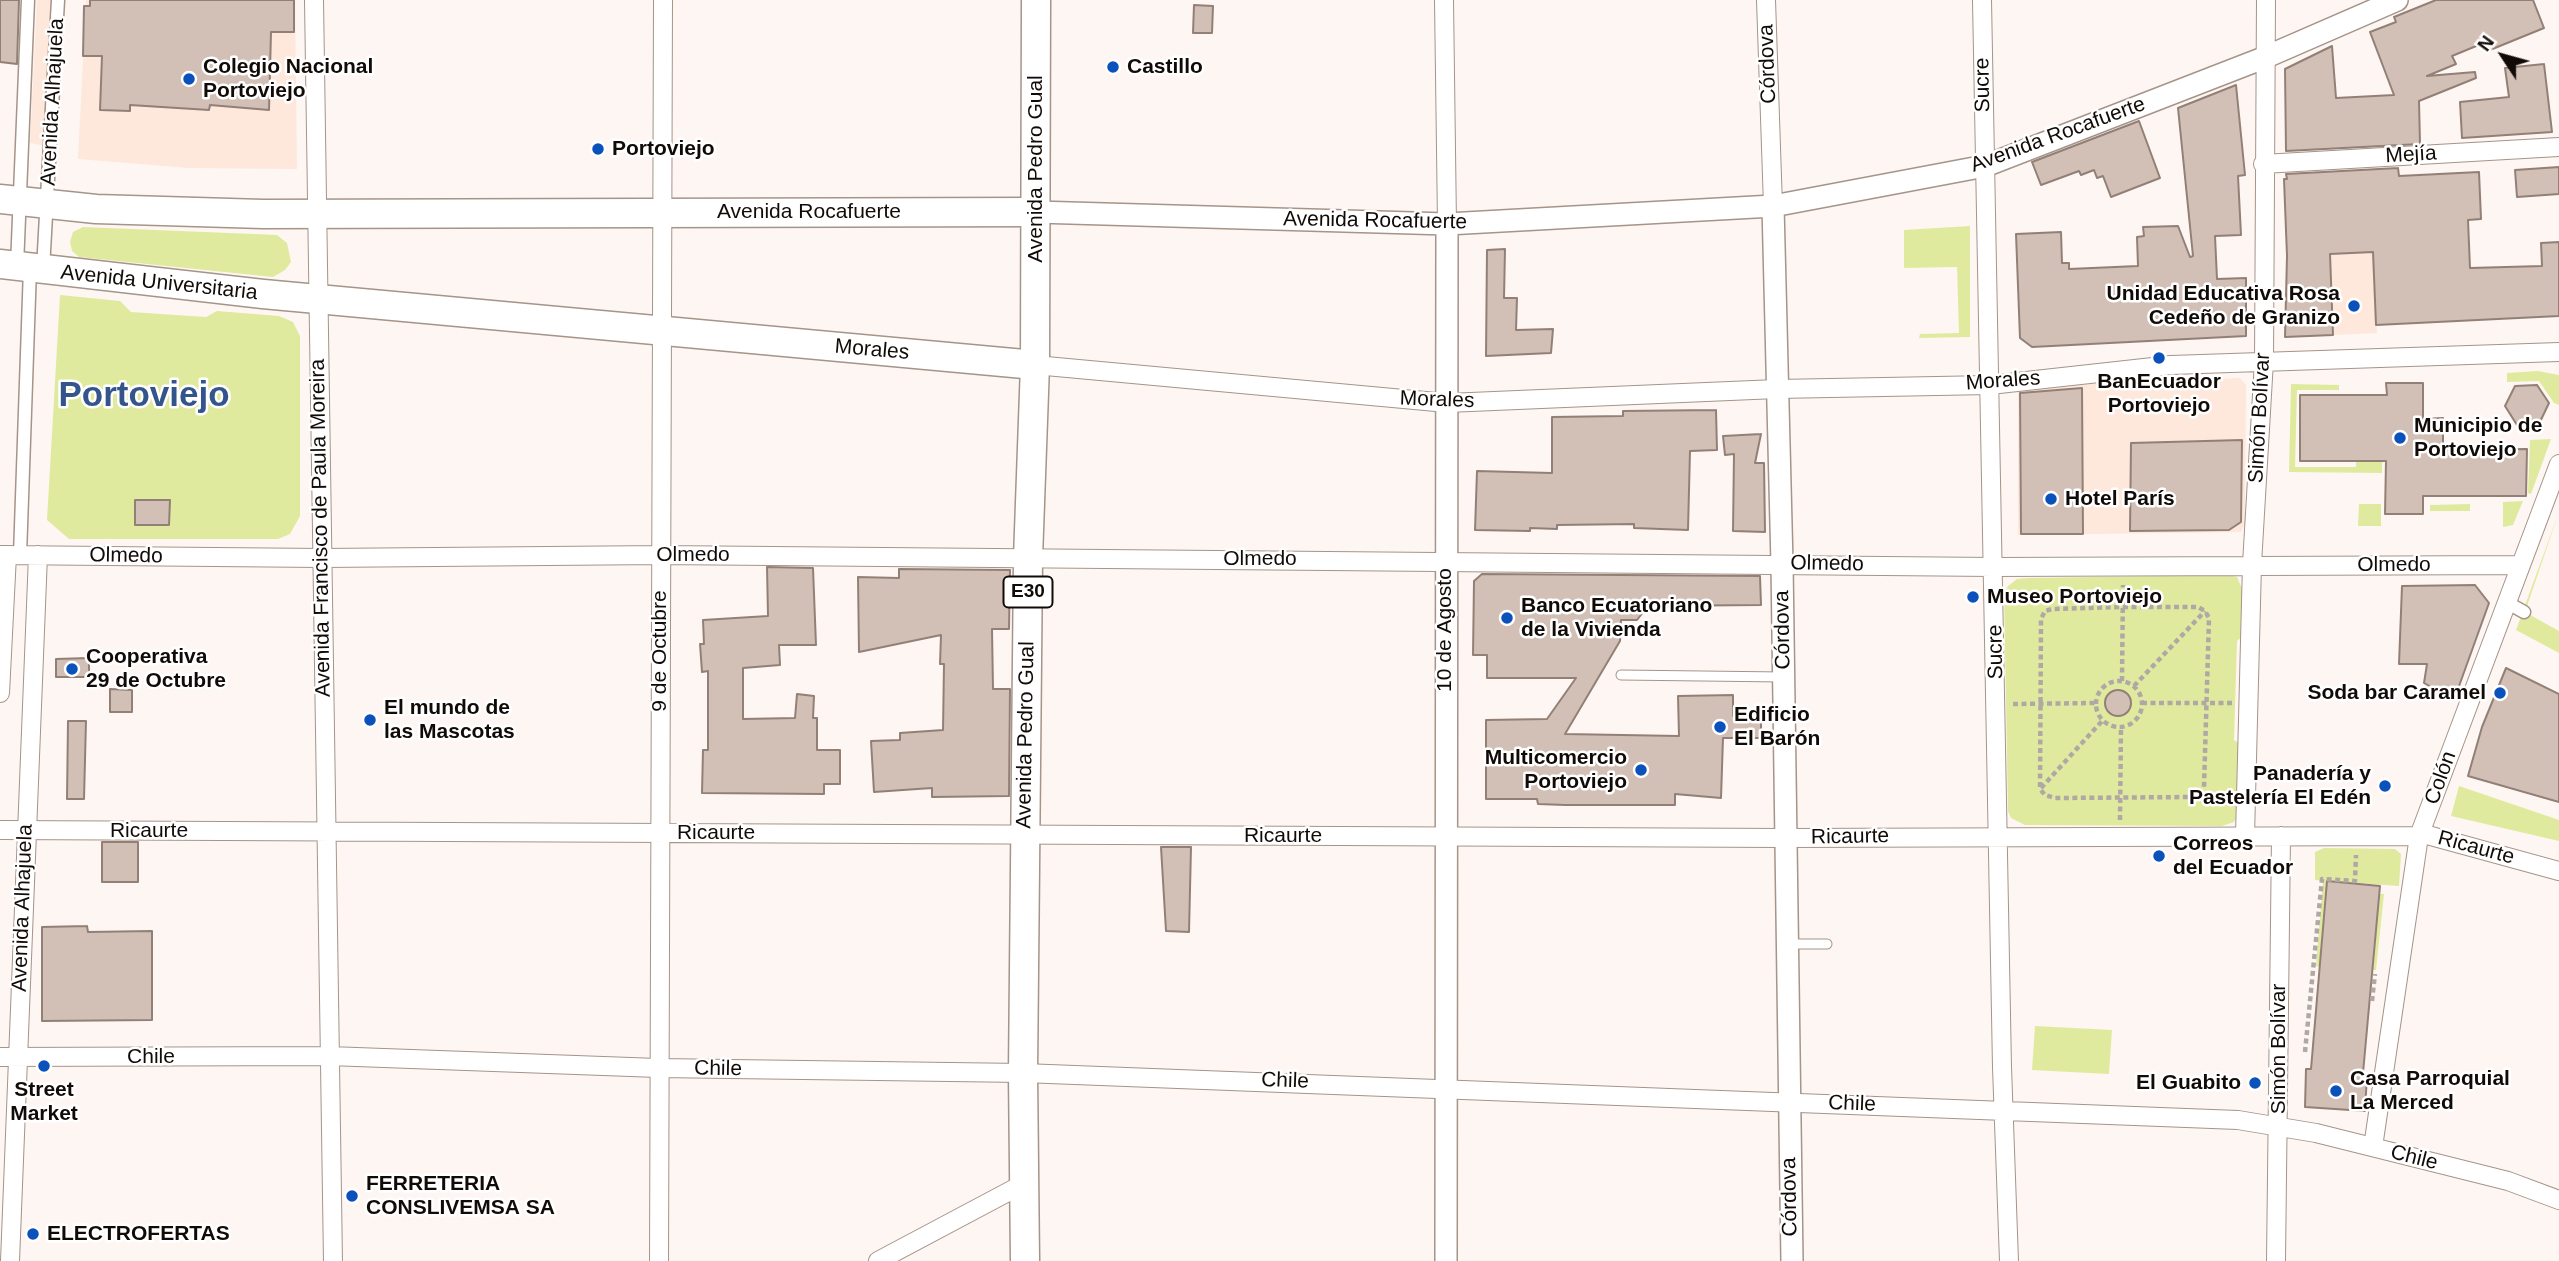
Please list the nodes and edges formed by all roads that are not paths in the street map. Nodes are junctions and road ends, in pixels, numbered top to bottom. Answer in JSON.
{"nodes":[{"id":1,"x":28,"y":0,"type":"edge"},
{"id":2,"x":58,"y":0,"type":"edge"},
{"id":3,"x":314,"y":0,"type":"edge"},
{"id":4,"x":663,"y":0,"type":"edge"},
{"id":5,"x":1036,"y":0,"type":"edge"},
{"id":6,"x":1444,"y":0,"type":"edge"},
{"id":7,"x":1766,"y":0,"type":"edge"},
{"id":8,"x":1982,"y":0,"type":"edge"},
{"id":9,"x":2266,"y":0,"type":"edge"},
{"id":10,"x":2397,"y":0,"type":"edge"},
{"id":11,"x":2266,"y":57,"type":"junction"},
{"id":12,"x":2559,"y":147,"type":"edge"},
{"id":13,"x":2263,"y":164,"type":"junction"},
{"id":14,"x":1985,"y":166,"type":"junction"},
{"id":15,"x":22,"y":202,"type":"edge"},
{"id":16,"x":1773,"y":206,"type":"junction"},
{"id":17,"x":663,"y":212,"type":"junction"},
{"id":18,"x":1036,"y":212,"type":"junction"},
{"id":19,"x":317,"y":214,"type":"junction"},
{"id":20,"x":1447,"y":225,"type":"junction"},
{"id":21,"x":22,"y":267,"type":"edge"},
{"id":22,"x":318,"y":299,"type":"junction"},
{"id":23,"x":661,"y":330,"type":"junction"},
{"id":24,"x":2559,"y":352,"type":"edge"},
{"id":25,"x":2264,"y":361,"type":"junction"},
{"id":26,"x":1035,"y":365,"type":"junction"},
{"id":27,"x":1990,"y":385,"type":"junction"},
{"id":28,"x":1777,"y":390,"type":"junction"},
{"id":29,"x":1447,"y":403,"type":"junction"},
{"id":30,"x":2559,"y":464,"type":"edge"},
{"id":31,"x":16,"y":555,"type":"edge"},
{"id":32,"x":661,"y":555,"type":"junction"},
{"id":33,"x":322,"y":558,"type":"junction"},
{"id":34,"x":1028,"y":558,"type":"junction"},
{"id":35,"x":1445,"y":561,"type":"junction"},
{"id":36,"x":1782,"y":564,"type":"junction"},
{"id":37,"x":2252,"y":564,"type":"junction"},
{"id":38,"x":2520,"y":565,"type":"junction"},
{"id":39,"x":1994,"y":567,"type":"junction"},
{"id":40,"x":2506,"y":602,"type":"junction"},
{"id":41,"x":2525,"y":612,"type":"dead end"},
{"id":42,"x":1621,"y":675,"type":"dead end"},
{"id":43,"x":1783,"y":677,"type":"junction"},
{"id":44,"x":0,"y":693,"type":"edge"},
{"id":45,"x":0,"y":830,"type":"edge"},
{"id":46,"x":25,"y":831,"type":"junction"},
{"id":47,"x":326,"y":831,"type":"junction"},
{"id":48,"x":660,"y":833,"type":"junction"},
{"id":49,"x":1025,"y":834,"type":"junction"},
{"id":50,"x":2419,"y":835,"type":"junction"},
{"id":51,"x":1444,"y":836,"type":"junction"},
{"id":52,"x":1997,"y":836,"type":"junction"},
{"id":53,"x":2245,"y":836,"type":"junction"},
{"id":54,"x":2281,"y":836,"type":"junction"},
{"id":55,"x":1786,"y":838,"type":"junction"},
{"id":56,"x":2559,"y":871,"type":"edge"},
{"id":57,"x":1789,"y":944,"type":"junction"},
{"id":58,"x":1827,"y":944,"type":"dead end"},
{"id":59,"x":329,"y":1056,"type":"junction"},
{"id":60,"x":9,"y":1057,"type":"edge"},
{"id":61,"x":658,"y":1068,"type":"junction"},
{"id":62,"x":1023,"y":1073,"type":"junction"},
{"id":63,"x":1446,"y":1087,"type":"junction"},
{"id":64,"x":1789,"y":1101,"type":"junction"},
{"id":65,"x":2004,"y":1110,"type":"junction"},
{"id":66,"x":2278,"y":1125,"type":"junction"},
{"id":67,"x":2372,"y":1147,"type":"junction"},
{"id":68,"x":1023,"y":1184,"type":"junction"},
{"id":69,"x":2559,"y":1200,"type":"edge"},
{"id":70,"x":10,"y":1261,"type":"edge"},
{"id":71,"x":332,"y":1261,"type":"edge"},
{"id":72,"x":659,"y":1261,"type":"edge"},
{"id":73,"x":878,"y":1261,"type":"edge"},
{"id":74,"x":1025,"y":1261,"type":"edge"},
{"id":75,"x":1446,"y":1261,"type":"edge"},
{"id":76,"x":1792,"y":1261,"type":"edge"},
{"id":77,"x":2009,"y":1261,"type":"edge"},
{"id":78,"x":2276,"y":1261,"type":"edge"}],
"edges":[{"from":1,"to":15,"type":"street","name":"Avenida Alhajuela"},
{"from":2,"to":15,"type":"street","name":"Avenida Alhajuela"},
{"from":3,"to":19,"type":"street","name":"Avenida Francisco de Paula Moreira"},
{"from":4,"to":17,"type":"street","name":"9 de Octubre"},
{"from":5,"to":18,"type":"main road","name":"Avenida Pedro Gual","number":"E30"},
{"from":6,"to":20,"type":"street","name":"10 de Agosto"},
{"from":7,"to":16,"type":"street","name":"Córdova"},
{"from":8,"to":14,"type":"street","name":"Sucre"},
{"from":9,"to":11,"type":"street","name":"Simón Bolívar"},
{"from":10,"to":11,"type":"street","name":"Avenida Rocafuerte"},
{"from":11,"to":13,"type":"street","name":"Simón Bolívar"},
{"from":11,"to":14,"type":"street","name":"Avenida Rocafuerte"},
{"from":12,"to":13,"type":"street","name":"Mejía"},
{"from":13,"to":25,"type":"street","name":"Simón Bolívar"},
{"from":14,"to":16,"type":"street","name":"Avenida Rocafuerte"},
{"from":14,"to":27,"type":"street","name":"Sucre"},
{"from":15,"to":19,"type":"main road"},
{"from":15,"to":21,"type":"street"},
{"from":15,"to":21,"type":"street"},
{"from":16,"to":20,"type":"street","name":"Avenida Rocafuerte"},
{"from":16,"to":28,"type":"street","name":"Córdova"},
{"from":17,"to":18,"type":"main road","name":"Avenida Rocafuerte"},
{"from":17,"to":19,"type":"main road","name":"Avenida Rocafuerte"},
{"from":17,"to":23,"type":"street","name":"9 de Octubre"},
{"from":18,"to":20,"type":"street","name":"Avenida Rocafuerte"},
{"from":18,"to":26,"type":"main road","name":"Avenida Pedro Gual","number":"E30"},
{"from":19,"to":22,"type":"street","name":"Avenida Francisco de Paula Moreira"},
{"from":20,"to":29,"type":"street","name":"10 de Agosto"},
{"from":21,"to":22,"type":"main road","name":"Avenida Universitaria"},
{"from":21,"to":31,"type":"street"},
{"from":22,"to":23,"type":"main road","name":"Morales"},
{"from":22,"to":33,"type":"street","name":"Avenida Francisco de Paula Moreira"},
{"from":23,"to":26,"type":"main road","name":"Morales"},
{"from":23,"to":32,"type":"street","name":"9 de Octubre"},
{"from":24,"to":25,"type":"street","name":"Morales"},
{"from":25,"to":27,"type":"street","name":"Morales"},
{"from":25,"to":37,"type":"street","name":"Simón Bolívar"},
{"from":26,"to":29,"type":"street","name":"Morales"},
{"from":26,"to":34,"type":"main road","name":"Avenida Pedro Gual","number":"E30"},
{"from":27,"to":28,"type":"street","name":"Morales"},
{"from":27,"to":39,"type":"street","name":"Sucre"},
{"from":28,"to":29,"type":"street","name":"Morales"},
{"from":28,"to":36,"type":"street","name":"Córdova"},
{"from":29,"to":35,"type":"street","name":"10 de Agosto"},
{"from":30,"to":38,"type":"street","name":"Colón"},
{"from":31,"to":33,"type":"street","name":"Olmedo"},
{"from":31,"to":44,"type":"street"},
{"from":31,"to":46,"type":"street","name":"Avenida Alhajuela"},
{"from":32,"to":33,"type":"street","name":"Olmedo"},
{"from":32,"to":34,"type":"street","name":"Olmedo"},
{"from":32,"to":48,"type":"street","name":"9 de Octubre"},
{"from":33,"to":47,"type":"street","name":"Avenida Francisco de Paula Moreira"},
{"from":34,"to":35,"type":"street","name":"Olmedo"},
{"from":34,"to":49,"type":"main road","name":"Avenida Pedro Gual","number":"E30"},
{"from":35,"to":36,"type":"street","name":"Olmedo"},
{"from":35,"to":51,"type":"street","name":"10 de Agosto"},
{"from":36,"to":39,"type":"street","name":"Olmedo"},
{"from":36,"to":43,"type":"street","name":"Córdova"},
{"from":37,"to":38,"type":"street","name":"Olmedo"},
{"from":37,"to":39,"type":"street","name":"Olmedo"},
{"from":37,"to":53,"type":"street","name":"Simón Bolívar"},
{"from":38,"to":40,"type":"street","name":"Colón"},
{"from":39,"to":52,"type":"street","name":"Sucre"},
{"from":40,"to":41,"type":"street"},
{"from":40,"to":50,"type":"street","name":"Colón"},
{"from":42,"to":43,"type":"lane"},
{"from":43,"to":55,"type":"street","name":"Córdova"},
{"from":45,"to":46,"type":"street","name":"Ricaurte"},
{"from":46,"to":47,"type":"street","name":"Ricaurte"},
{"from":46,"to":60,"type":"street","name":"Avenida Alhajuela"},
{"from":47,"to":48,"type":"street","name":"Ricaurte"},
{"from":47,"to":59,"type":"street","name":"Avenida Francisco de Paula Moreira"},
{"from":48,"to":49,"type":"street","name":"Ricaurte"},
{"from":48,"to":61,"type":"street","name":"9 de Octubre"},
{"from":49,"to":51,"type":"street","name":"Ricaurte"},
{"from":49,"to":62,"type":"main road","name":"Avenida Pedro Gual","number":"E30"},
{"from":50,"to":54,"type":"street","name":"Ricaurte"},
{"from":50,"to":56,"type":"street","name":"Ricaurte"},
{"from":50,"to":67,"type":"street","name":"Colón"},
{"from":51,"to":55,"type":"street","name":"Ricaurte"},
{"from":51,"to":63,"type":"street","name":"10 de Agosto"},
{"from":52,"to":53,"type":"street","name":"Ricaurte"},
{"from":52,"to":55,"type":"street","name":"Ricaurte"},
{"from":52,"to":65,"type":"street","name":"Sucre"},
{"from":53,"to":54,"type":"street","name":"Ricaurte"},
{"from":54,"to":66,"type":"street","name":"Simón Bolívar"},
{"from":55,"to":57,"type":"street","name":"Córdova"},
{"from":57,"to":58,"type":"lane"},
{"from":57,"to":64,"type":"street","name":"Córdova"},
{"from":59,"to":60,"type":"street","name":"Chile"},
{"from":59,"to":61,"type":"street","name":"Chile"},
{"from":59,"to":71,"type":"street","name":"Avenida Francisco de Paula Moreira"},
{"from":60,"to":70,"type":"street","name":"Avenida Alhajuela"},
{"from":61,"to":62,"type":"street","name":"Chile"},
{"from":61,"to":72,"type":"street","name":"9 de Octubre"},
{"from":62,"to":63,"type":"street","name":"Chile"},
{"from":62,"to":68,"type":"main road","name":"Avenida Pedro Gual","number":"E30"},
{"from":63,"to":64,"type":"street","name":"Chile"},
{"from":63,"to":75,"type":"street","name":"10 de Agosto"},
{"from":64,"to":65,"type":"street","name":"Chile"},
{"from":64,"to":76,"type":"street","name":"Córdova"},
{"from":65,"to":66,"type":"street","name":"Chile"},
{"from":65,"to":77,"type":"street","name":"Sucre"},
{"from":66,"to":67,"type":"street","name":"Chile"},
{"from":66,"to":78,"type":"street","name":"Simón Bolívar"},
{"from":67,"to":69,"type":"street","name":"Chile"},
{"from":68,"to":73,"type":"street"},
{"from":68,"to":74,"type":"main road","name":"Avenida Pedro Gual","number":"E30"}]}
